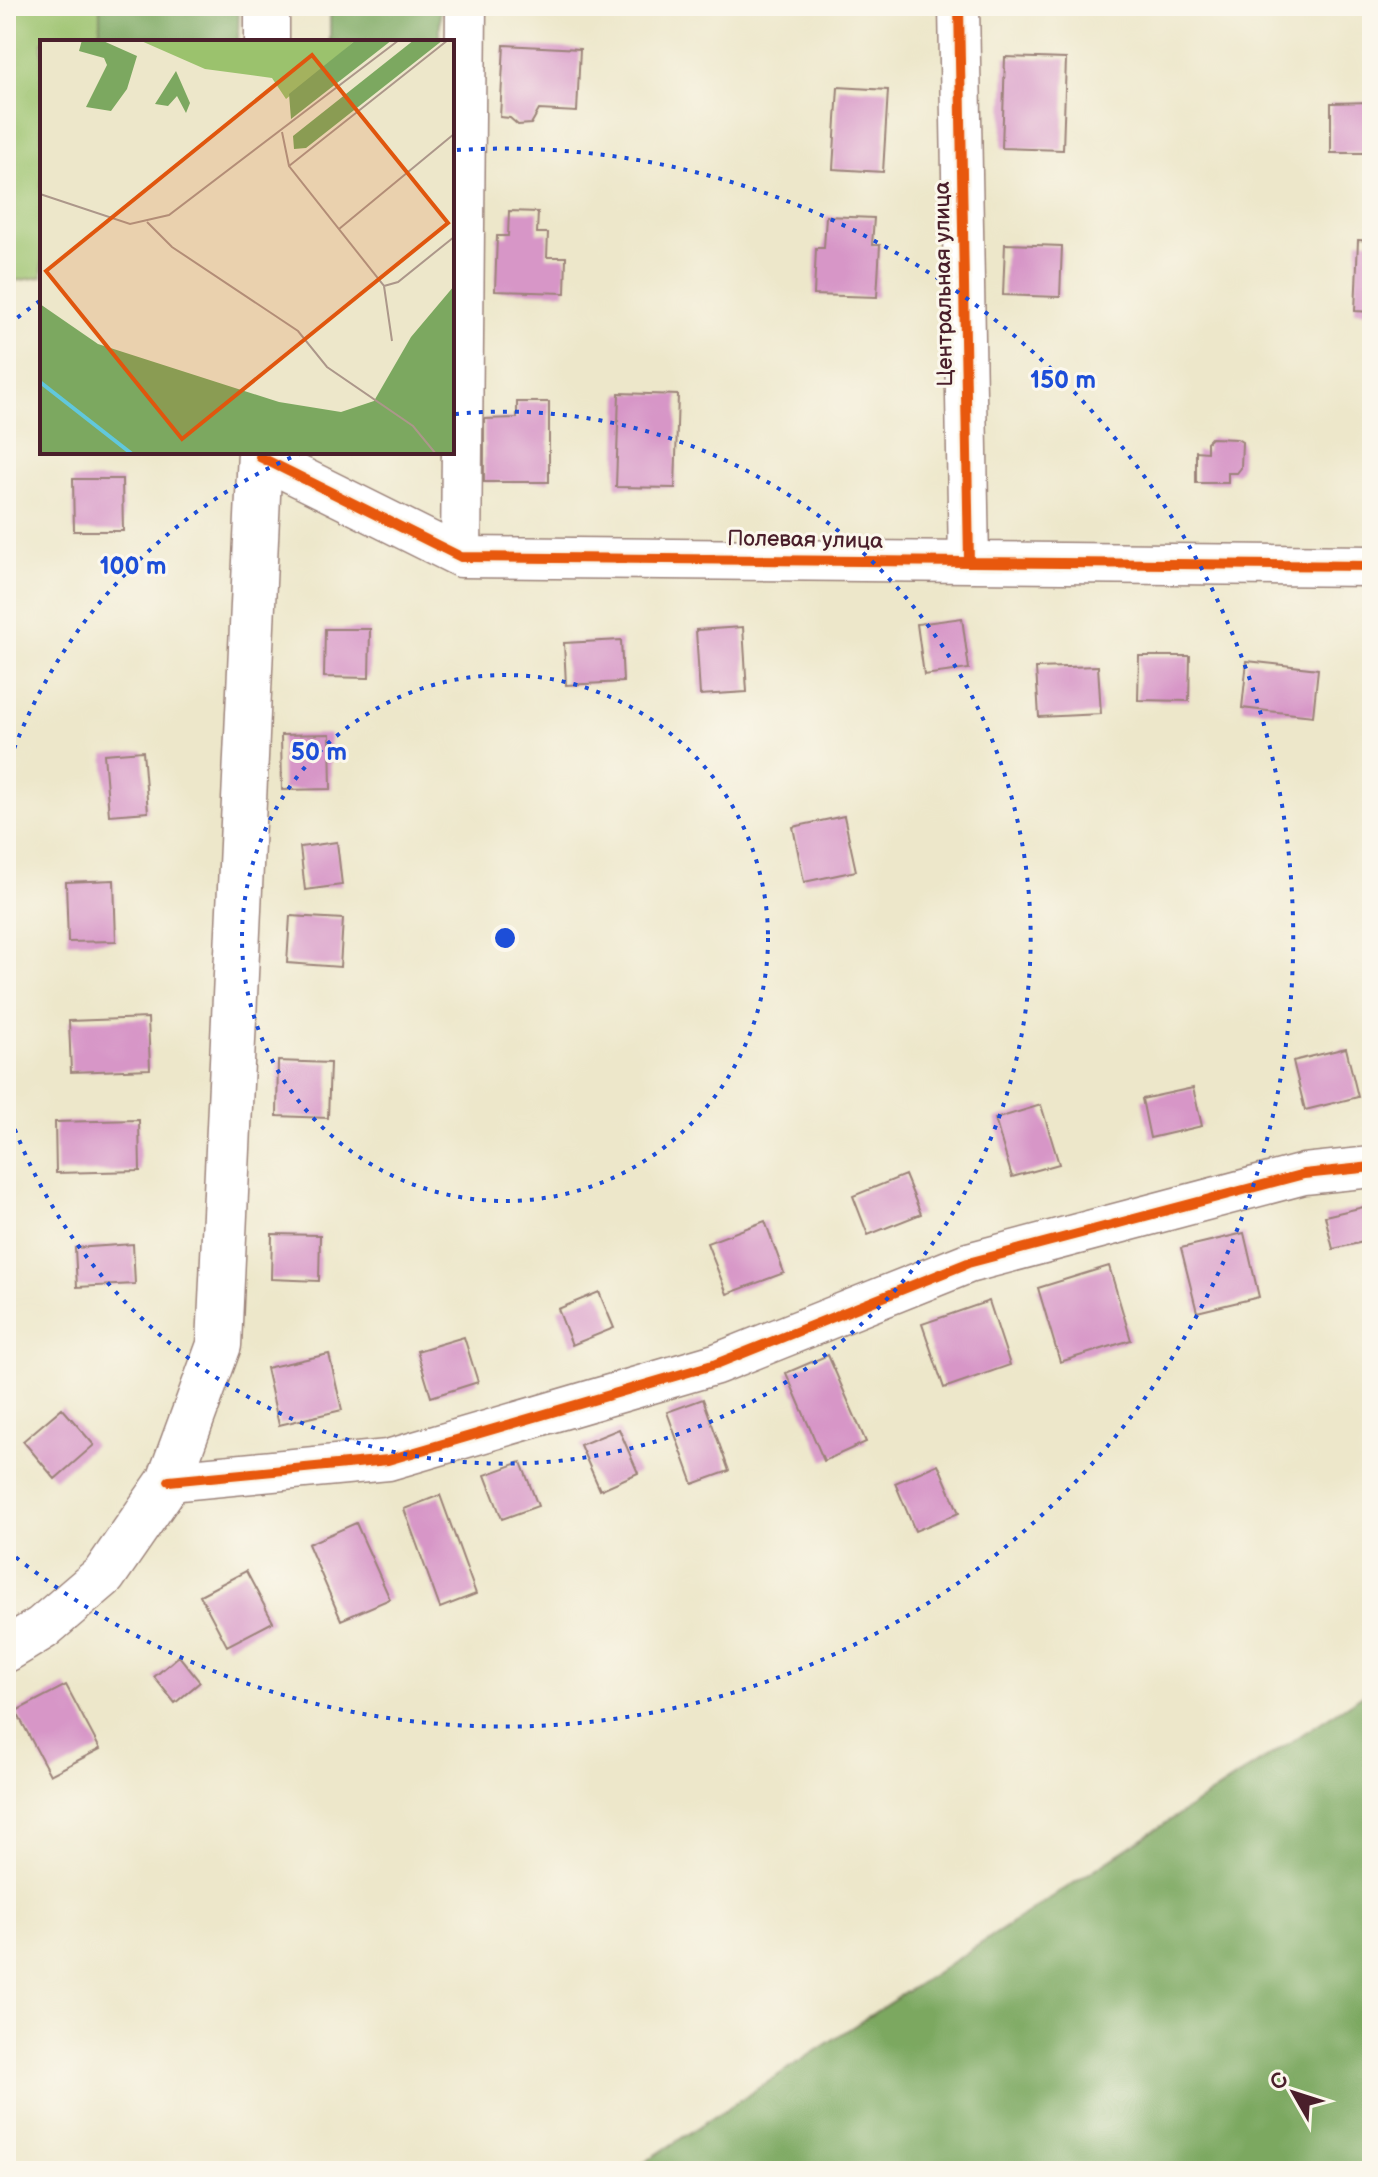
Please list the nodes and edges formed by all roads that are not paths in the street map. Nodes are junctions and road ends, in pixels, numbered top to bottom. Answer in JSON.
{"nodes":[{"id":1,"x":267,"y":6,"type":"edge"},
{"id":2,"x":466,"y":6,"type":"edge"},
{"id":3,"x":959,"y":6,"type":"edge"},
{"id":4,"x":267,"y":40,"type":"edge"},
{"id":5,"x":260,"y":455,"type":"edge"},
{"id":6,"x":461,"y":557,"type":"junction"},
{"id":7,"x":969,"y":562,"type":"junction"},
{"id":8,"x":1372,"y":566,"type":"edge"},
{"id":9,"x":1372,"y":1167,"type":"edge"},
{"id":10,"x":169,"y":1481,"type":"junction"},
{"id":11,"x":6,"y":1650,"type":"edge"}],
"edges":[{"from":1,"to":4,"type":"main road"},
{"from":2,"to":6,"type":"street"},
{"from":3,"to":7,"type":"street","name":"Центральная улица"},
{"from":5,"to":6,"type":"street","name":"Полевая улица"},
{"from":5,"to":10,"type":"main road"},
{"from":6,"to":7,"type":"street","name":"Полевая улица"},
{"from":7,"to":8,"type":"street","name":"Полевая улица"},
{"from":9,"to":10,"type":"street"},
{"from":10,"to":11,"type":"main road"}]}
